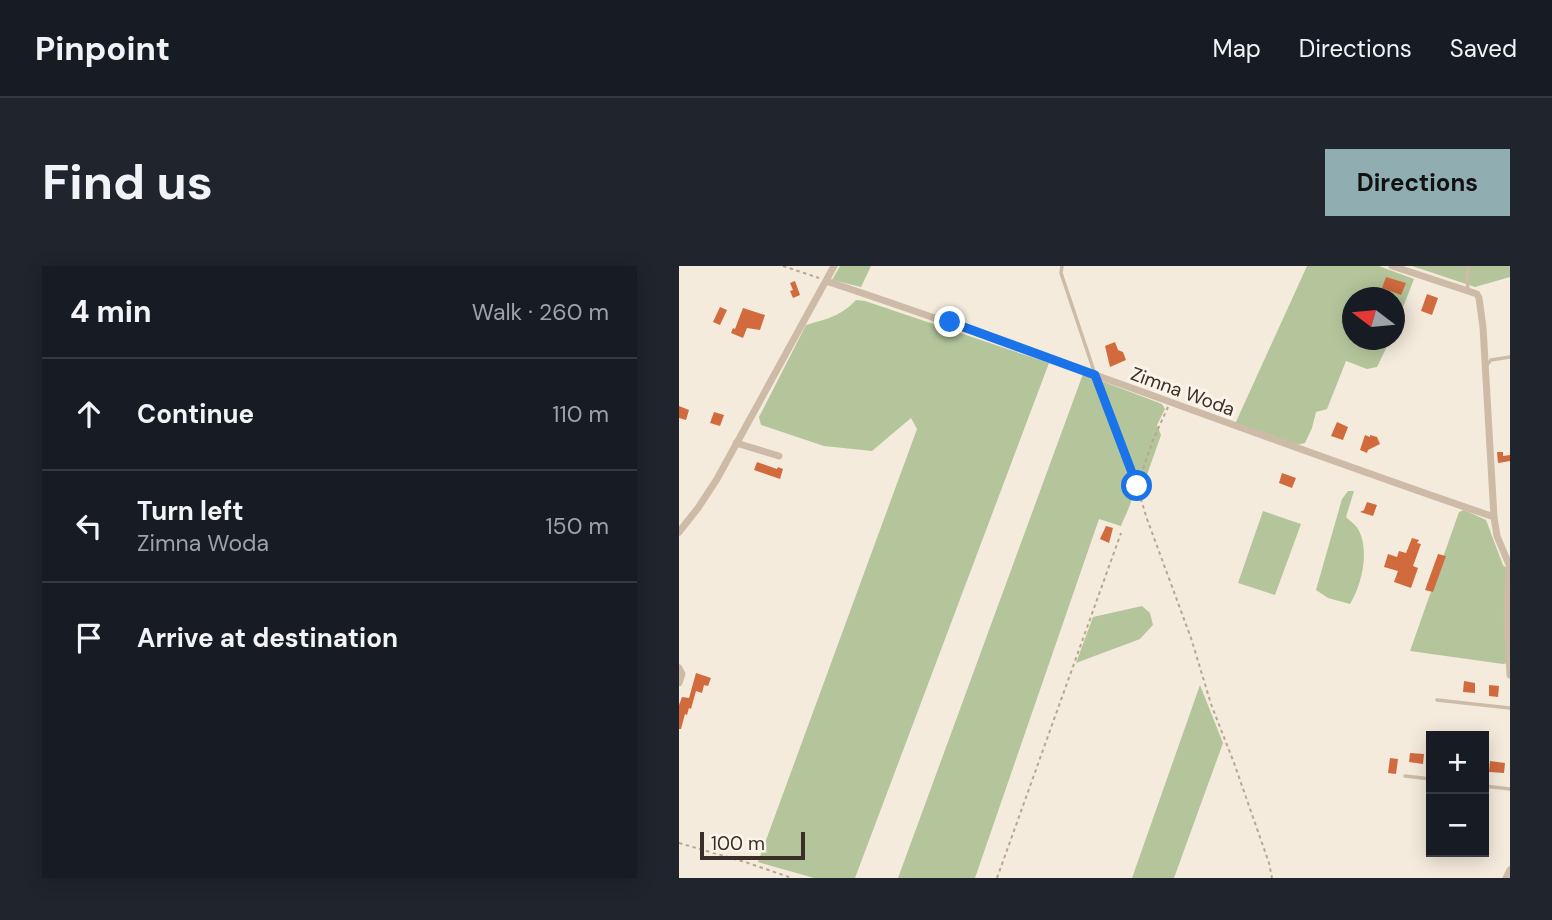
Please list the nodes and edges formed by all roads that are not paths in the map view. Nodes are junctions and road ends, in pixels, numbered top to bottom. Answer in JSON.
{"nodes":[{"id":1,"x":834,"y":266,"type":"edge"},
{"id":2,"x":1062,"y":266,"type":"edge"},
{"id":3,"x":1392,"y":266,"type":"edge"},
{"id":4,"x":1468,"y":266,"type":"edge"},
{"id":5,"x":826,"y":281,"type":"junction"},
{"id":6,"x":1468,"y":291,"type":"junction"},
{"id":7,"x":1510,"y":357,"type":"edge"},
{"id":8,"x":1486,"y":366,"type":"junction"},
{"id":9,"x":1095,"y":375,"type":"junction"},
{"id":10,"x":736,"y":443,"type":"junction"},
{"id":11,"x":779,"y":456,"type":"dead end"},
{"id":12,"x":1494,"y":517,"type":"junction"},
{"id":13,"x":679,"y":532,"type":"edge"},
{"id":14,"x":1509,"y":567,"type":"edge"},
{"id":15,"x":679,"y":668,"type":"edge"},
{"id":16,"x":1510,"y":674,"type":"edge"},
{"id":17,"x":679,"y":683,"type":"edge"},
{"id":18,"x":1437,"y":700,"type":"dead end"},
{"id":19,"x":1510,"y":708,"type":"edge"},
{"id":20,"x":1405,"y":776,"type":"dead end"},
{"id":21,"x":1426,"y":778,"type":"edge"},
{"id":22,"x":1489,"y":787,"type":"edge"},
{"id":23,"x":1510,"y":789,"type":"edge"},
{"id":24,"x":1510,"y":870,"type":"edge"},
{"id":25,"x":1506,"y":878,"type":"edge"}],
"edges":[{"from":1,"to":5,"type":"street"},
{"from":2,"to":9,"type":"lane"},
{"from":3,"to":6,"type":"street"},
{"from":4,"to":6,"type":"lane"},
{"from":5,"to":9,"type":"street","name":"Zimna Woda"},
{"from":5,"to":10,"type":"street"},
{"from":6,"to":8,"type":"street"},
{"from":7,"to":8,"type":"lane"},
{"from":8,"to":12,"type":"street"},
{"from":9,"to":12,"type":"street","name":"Zimna Woda"},
{"from":10,"to":11,"type":"street"},
{"from":10,"to":13,"type":"street"},
{"from":12,"to":14,"type":"street"},
{"from":14,"to":16,"type":"street"},
{"from":15,"to":17,"type":"street"},
{"from":18,"to":19,"type":"lane"},
{"from":20,"to":21,"type":"lane"},
{"from":22,"to":23,"type":"lane"},
{"from":24,"to":25,"type":"street"}]}
